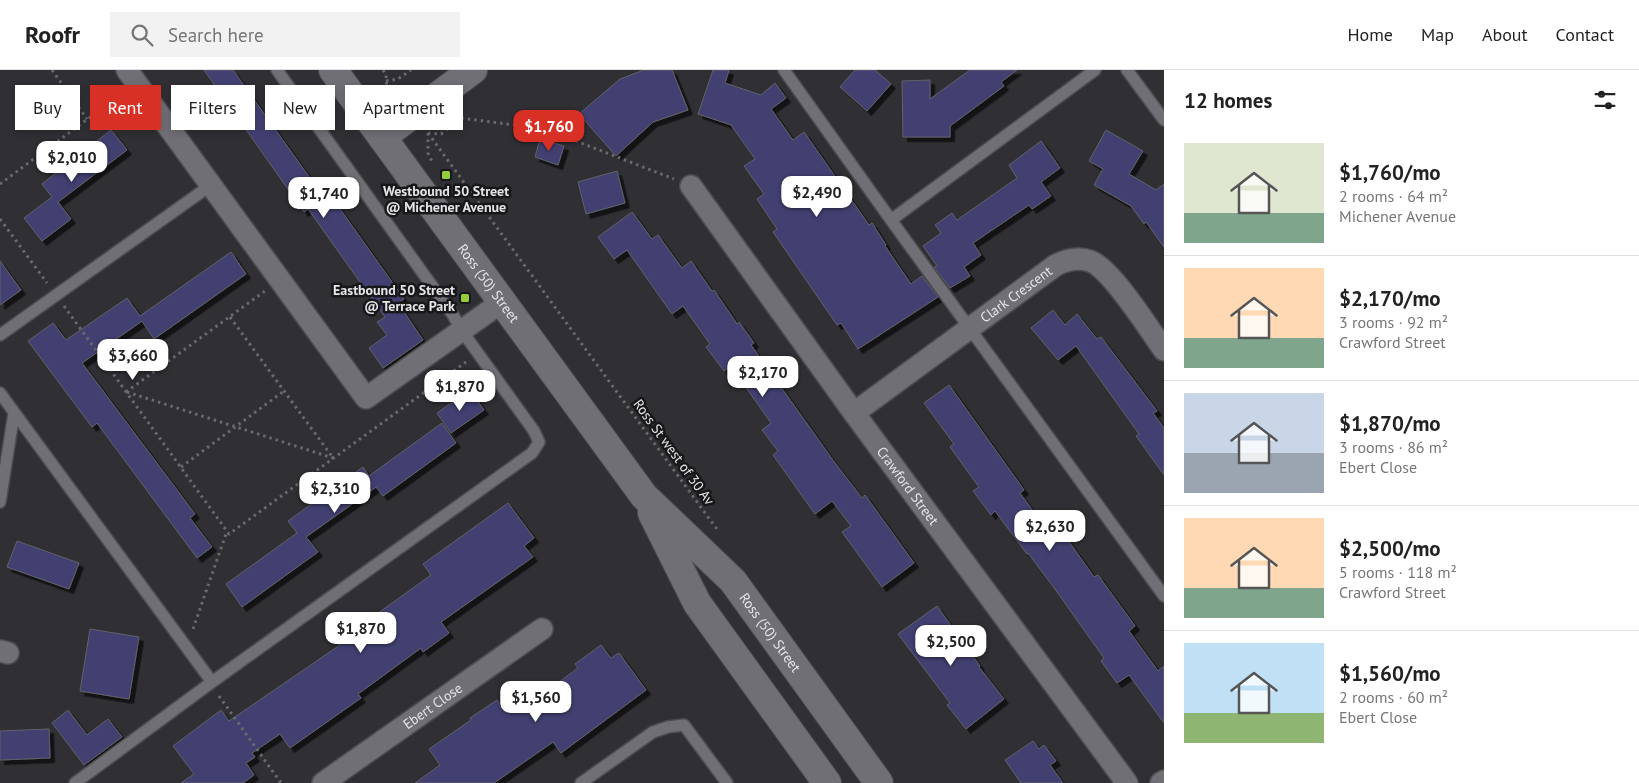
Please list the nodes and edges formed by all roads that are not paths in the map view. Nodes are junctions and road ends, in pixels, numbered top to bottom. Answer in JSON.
{"nodes":[{"id":1,"x":277,"y":70,"type":"edge"},
{"id":2,"x":333,"y":70,"type":"edge"},
{"id":3,"x":473,"y":70,"type":"edge"},
{"id":4,"x":784,"y":70,"type":"edge"},
{"id":5,"x":1095,"y":70,"type":"edge"},
{"id":6,"x":1127,"y":70,"type":"edge"},
{"id":7,"x":132,"y":77,"type":"edge"},
{"id":8,"x":1164,"y":120,"type":"edge"},
{"id":9,"x":382,"y":137,"type":"junction"},
{"id":10,"x":211,"y":185,"type":"junction"},
{"id":11,"x":691,"y":186,"type":"road end"},
{"id":12,"x":891,"y":220,"type":"junction"},
{"id":13,"x":502,"y":302,"type":"junction"},
{"id":14,"x":970,"y":328,"type":"junction"},
{"id":15,"x":462,"y":331,"type":"junction"},
{"id":16,"x":0,"y":335,"type":"edge"},
{"id":17,"x":1164,"y":350,"type":"edge"},
{"id":18,"x":0,"y":393,"type":"edge"},
{"id":19,"x":14,"y":413,"type":"junction"},
{"id":20,"x":854,"y":413,"type":"junction"},
{"id":21,"x":644,"y":496,"type":"junction"},
{"id":22,"x":0,"y":502,"type":"edge"},
{"id":23,"x":1164,"y":596,"type":"edge"},
{"id":24,"x":542,"y":628,"type":"dead end"},
{"id":25,"x":212,"y":682,"type":"junction"},
{"id":26,"x":75,"y":783,"type":"edge"},
{"id":27,"x":322,"y":783,"type":"edge"},
{"id":28,"x":581,"y":783,"type":"edge"},
{"id":29,"x":727,"y":783,"type":"edge"},
{"id":30,"x":827,"y":783,"type":"edge"},
{"id":31,"x":879,"y":783,"type":"edge"},
{"id":32,"x":1127,"y":783,"type":"edge"}],
"edges":[{"from":1,"to":15,"type":"lane"},
{"from":2,"to":9,"type":"main road","name":"Ross (50) Street"},
{"from":3,"to":9,"type":"main road"},
{"from":4,"to":12,"type":"lane"},
{"from":5,"to":12,"type":"lane"},
{"from":6,"to":8,"type":"lane"},
{"from":7,"to":10,"type":"street"},
{"from":9,"to":13,"type":"main road","name":"Ross (50) Street"},
{"from":10,"to":15,"type":"street"},
{"from":10,"to":16,"type":"lane"},
{"from":11,"to":20,"type":"street","name":"Crawford Street"},
{"from":12,"to":14,"type":"lane"},
{"from":13,"to":15,"type":"street"},
{"from":13,"to":21,"type":"main road","name":"Ross (50) Street"},
{"from":14,"to":17,"type":"street","name":"Clark Crescent"},
{"from":14,"to":20,"type":"street","name":"Clark Crescent"},
{"from":14,"to":23,"type":"lane"},
{"from":15,"to":25,"type":"lane"},
{"from":18,"to":19,"type":"lane"},
{"from":19,"to":22,"type":"lane"},
{"from":19,"to":25,"type":"lane"},
{"from":20,"to":32,"type":"street","name":"Crawford Street"},
{"from":21,"to":30,"type":"main road","name":"Ross (50) Street"},
{"from":21,"to":31,"type":"main road","name":"Ross (50) Street"},
{"from":24,"to":27,"type":"street","name":"Ebert Close"},
{"from":25,"to":26,"type":"lane"},
{"from":28,"to":29,"type":"lane"}]}
